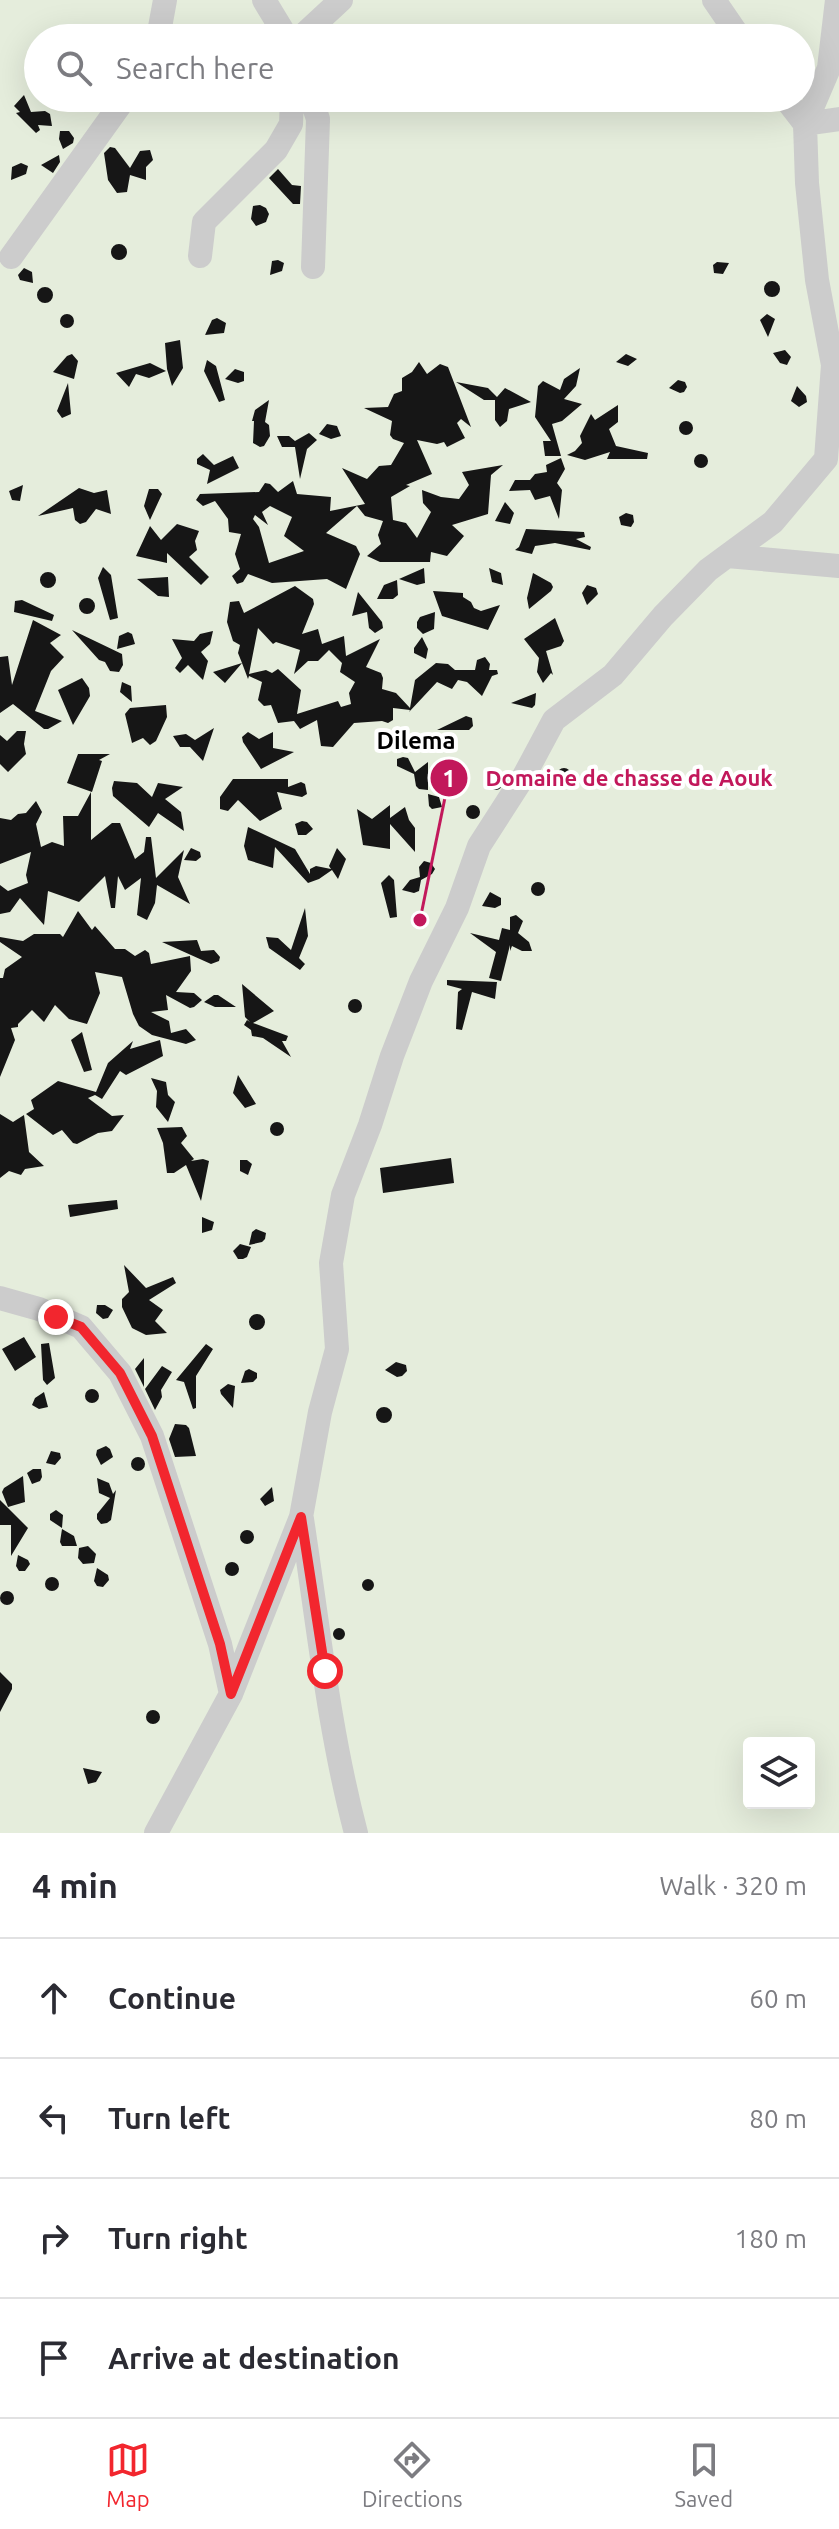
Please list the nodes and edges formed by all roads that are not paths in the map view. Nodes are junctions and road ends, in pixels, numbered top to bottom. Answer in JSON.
{"nodes":[{"id":1,"x":165,"y":0,"type":"edge"},
{"id":2,"x":264,"y":0,"type":"edge"},
{"id":3,"x":341,"y":0,"type":"edge"},
{"id":4,"x":714,"y":0,"type":"edge"},
{"id":5,"x":837,"y":0,"type":"edge"},
{"id":6,"x":161,"y":24,"type":"edge"},
{"id":7,"x":279,"y":24,"type":"edge"},
{"id":8,"x":315,"y":24,"type":"edge"},
{"id":9,"x":730,"y":24,"type":"edge"},
{"id":10,"x":815,"y":101,"type":"edge"},
{"id":11,"x":115,"y":112,"type":"edge"},
{"id":12,"x":291,"y":112,"type":"edge"},
{"id":13,"x":316,"y":112,"type":"edge"},
{"id":14,"x":796,"y":112,"type":"edge"},
{"id":15,"x":810,"y":112,"type":"edge"},
{"id":16,"x":839,"y":119,"type":"edge"},
{"id":17,"x":805,"y":124,"type":"junction"},
{"id":18,"x":200,"y":256,"type":"dead end"},
{"id":19,"x":11,"y":257,"type":"dead end"},
{"id":20,"x":313,"y":267,"type":"dead end"},
{"id":21,"x":727,"y":556,"type":"junction"},
{"id":22,"x":839,"y":566,"type":"edge"},
{"id":23,"x":0,"y":1298,"type":"edge"},
{"id":24,"x":301,"y":1517,"type":"junction"},
{"id":25,"x":231,"y":1694,"type":"junction"},
{"id":26,"x":156,"y":1833,"type":"edge"},
{"id":27,"x":356,"y":1833,"type":"edge"}],
"edges":[{"from":1,"to":6,"type":"street"},
{"from":2,"to":7,"type":"street"},
{"from":3,"to":8,"type":"street"},
{"from":4,"to":9,"type":"street"},
{"from":5,"to":10,"type":"street"},
{"from":11,"to":19,"type":"street"},
{"from":12,"to":18,"type":"street"},
{"from":13,"to":20,"type":"street"},
{"from":14,"to":17,"type":"street"},
{"from":15,"to":17,"type":"street"},
{"from":16,"to":17,"type":"street"},
{"from":17,"to":21,"type":"street"},
{"from":21,"to":22,"type":"street"},
{"from":21,"to":24,"type":"street"},
{"from":23,"to":25,"type":"street"},
{"from":24,"to":25,"type":"street"},
{"from":24,"to":27,"type":"street"},
{"from":25,"to":26,"type":"street"}]}
